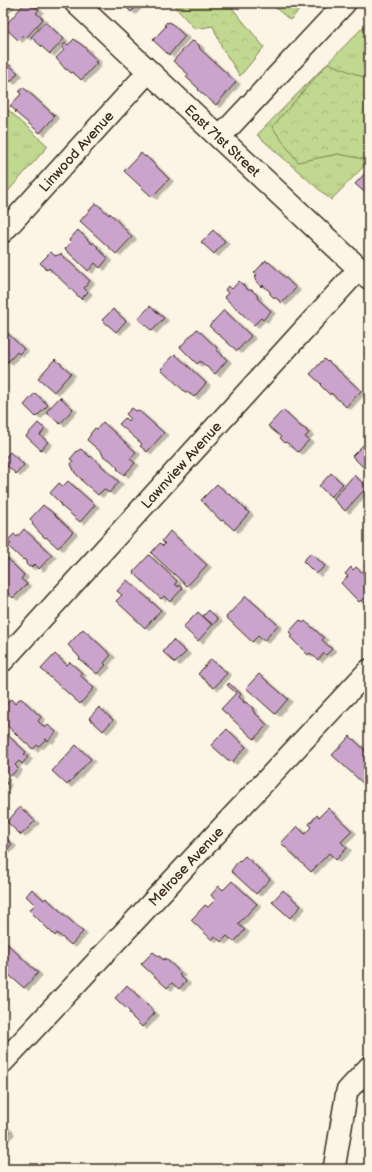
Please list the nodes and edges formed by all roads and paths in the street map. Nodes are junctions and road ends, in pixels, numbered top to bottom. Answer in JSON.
{"nodes":[{"id":1,"x":76,"y":3,"type":"edge"},
{"id":2,"x":345,"y":3,"type":"edge"},
{"id":3,"x":149,"y":70,"type":"junction"},
{"id":4,"x":220,"y":137,"type":"junction"},
{"id":5,"x":3,"y":232,"type":"edge"},
{"id":6,"x":364,"y":274,"type":"edge"},
{"id":7,"x":3,"y":661,"type":"edge"},
{"id":8,"x":369,"y":670,"type":"edge"},
{"id":9,"x":3,"y":1062,"type":"edge"},
{"id":10,"x":369,"y":1067,"type":"edge"},
{"id":11,"x":334,"y":1169,"type":"edge"}],
"edges":[{"from":1,"to":3,"type":"street","name":"East 71st Street"},
{"from":2,"to":4,"type":"street"},
{"from":3,"to":4,"type":"street","name":"East 71st Street"},
{"from":3,"to":5,"type":"street","name":"Linwood Avenue"},
{"from":4,"to":6,"type":"street","name":"East 71st Street"},
{"from":6,"to":7,"type":"street","name":"Lawnview Avenue"},
{"from":8,"to":9,"type":"street","name":"Melrose Avenue"},
{"from":10,"to":11,"type":"street"}]}
